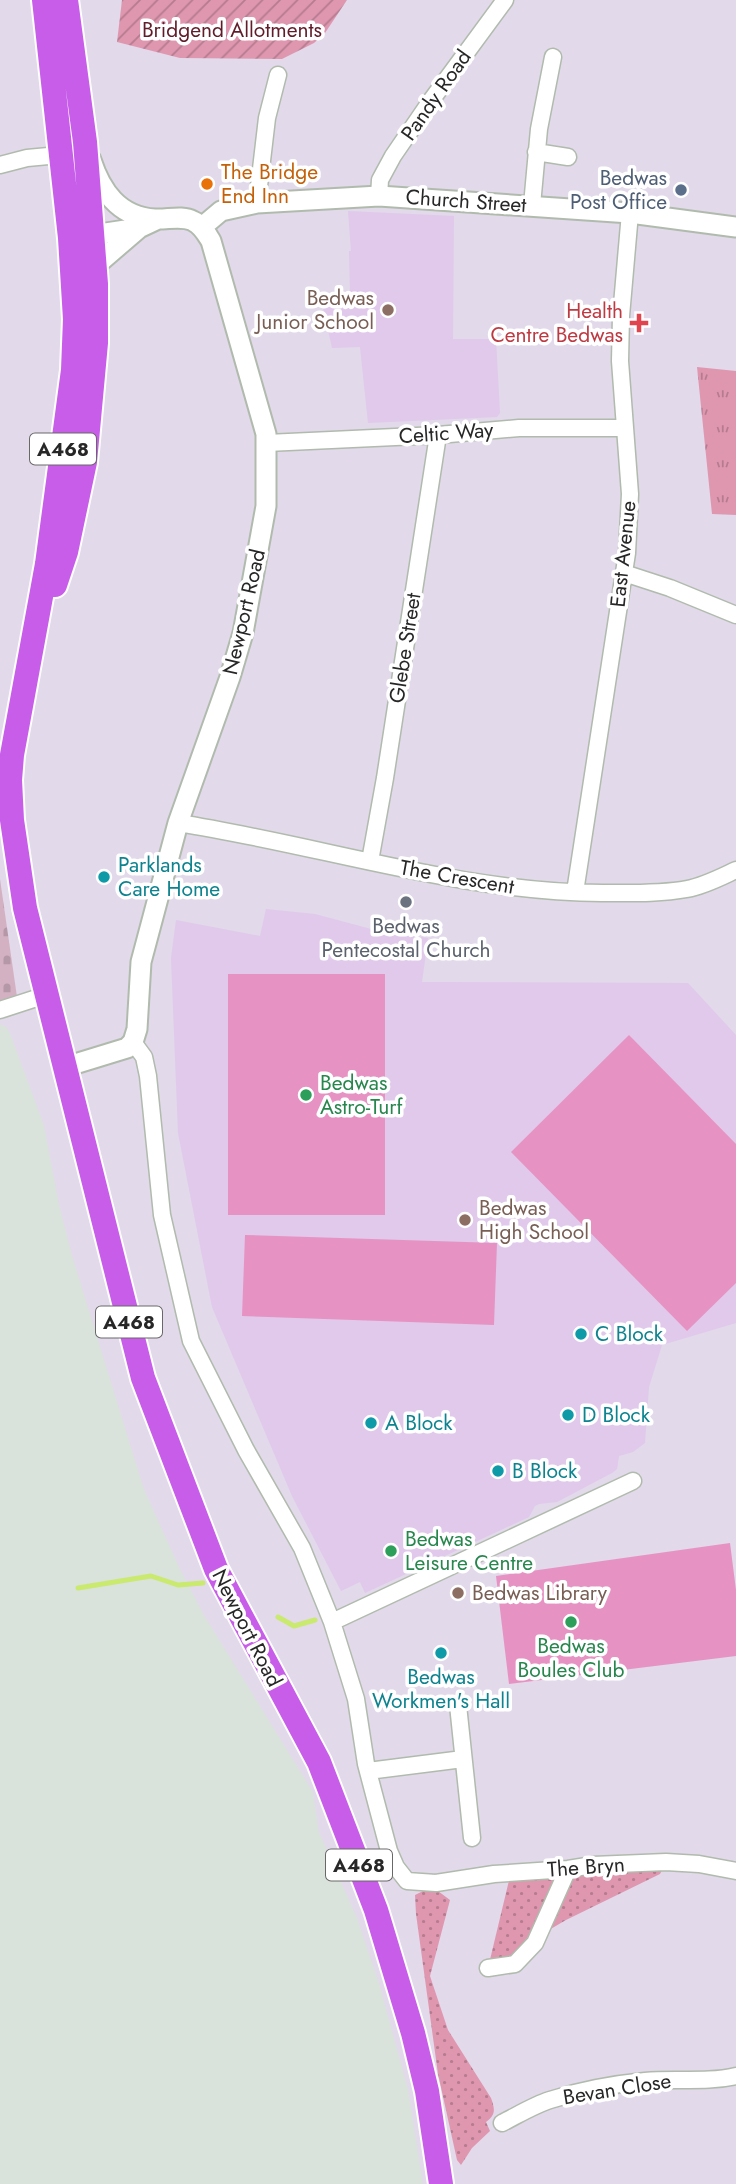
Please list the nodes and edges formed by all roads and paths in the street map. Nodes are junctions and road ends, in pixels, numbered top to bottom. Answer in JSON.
{"nodes":[{"id":1,"x":44,"y":0,"type":"edge"},
{"id":2,"x":66,"y":0,"type":"edge"},
{"id":3,"x":505,"y":0,"type":"edge"},
{"id":4,"x":553,"y":57,"type":"dead end"},
{"id":5,"x":278,"y":75,"type":"dead end"},
{"id":6,"x":85,"y":142,"type":"junction"},
{"id":7,"x":536,"y":152,"type":"junction"},
{"id":8,"x":60,"y":156,"type":"junction"},
{"id":9,"x":568,"y":157,"type":"dead end"},
{"id":10,"x":0,"y":165,"type":"edge"},
{"id":11,"x":379,"y":196,"type":"junction"},
{"id":12,"x":257,"y":203,"type":"junction"},
{"id":13,"x":532,"y":205,"type":"junction"},
{"id":14,"x":630,"y":213,"type":"junction"},
{"id":15,"x":143,"y":221,"type":"junction"},
{"id":16,"x":202,"y":227,"type":"junction"},
{"id":17,"x":736,"y":227,"type":"edge"},
{"id":18,"x":80,"y":228,"type":"junction"},
{"id":19,"x":95,"y":266,"type":"junction"},
{"id":20,"x":625,"y":428,"type":"junction"},
{"id":21,"x":438,"y":435,"type":"junction"},
{"id":22,"x":267,"y":443,"type":"junction"},
{"id":23,"x":624,"y":573,"type":"junction"},
{"id":24,"x":736,"y":615,"type":"edge"},
{"id":25,"x":31,"y":659,"type":"junction"},
{"id":26,"x":178,"y":823,"type":"junction"},
{"id":27,"x":370,"y":861,"type":"junction"},
{"id":28,"x":736,"y":870,"type":"edge"},
{"id":29,"x":575,"y":892,"type":"junction"},
{"id":30,"x":46,"y":995,"type":"junction"},
{"id":31,"x":0,"y":1010,"type":"edge"},
{"id":32,"x":133,"y":1042,"type":"junction"},
{"id":33,"x":65,"y":1067,"type":"junction"},
{"id":34,"x":632,"y":1481,"type":"dead end"},
{"id":35,"x":332,"y":1622,"type":"junction"},
{"id":36,"x":458,"y":1704,"type":"dead end"},
{"id":37,"x":463,"y":1759,"type":"junction"},
{"id":38,"x":368,"y":1772,"type":"junction"},
{"id":39,"x":472,"y":1838,"type":"dead end"},
{"id":40,"x":568,"y":1869,"type":"junction"},
{"id":41,"x":736,"y":1871,"type":"edge"},
{"id":42,"x":488,"y":1968,"type":"dead end"},
{"id":43,"x":736,"y":2076,"type":"edge"},
{"id":44,"x":502,"y":2123,"type":"dead end"},
{"id":45,"x":441,"y":2184,"type":"edge"}],
"edges":[{"from":1,"to":8,"type":"main road","name":"Newport Road","number":"A468"},
{"from":2,"to":6,"type":"main road","name":"Newport Road"},
{"from":3,"to":11,"type":"street","name":"Pandy Road"},
{"from":4,"to":7,"type":"street"},
{"from":5,"to":12,"type":"street"},
{"from":6,"to":8,"type":"street"},
{"from":6,"to":15,"type":"street"},
{"from":6,"to":18,"type":"main road","name":"Newport Road"},
{"from":7,"to":9,"type":"street"},
{"from":7,"to":13,"type":"street"},
{"from":8,"to":10,"type":"street"},
{"from":8,"to":18,"type":"main road","name":"Newport Road","number":"A468"},
{"from":11,"to":12,"type":"street","name":"Church Street"},
{"from":11,"to":13,"type":"street","name":"Church Street"},
{"from":12,"to":16,"type":"street","name":"Church Street"},
{"from":13,"to":14,"type":"street","name":"Church Street"},
{"from":14,"to":17,"type":"street","name":"Church Street"},
{"from":14,"to":20,"type":"street","name":"East Avenue"},
{"from":15,"to":16,"type":"street"},
{"from":15,"to":18,"type":"street"},
{"from":15,"to":19,"type":"street"},
{"from":16,"to":22,"type":"street","name":"Newport Road"},
{"from":18,"to":19,"type":"main road","name":"Newport Road"},
{"from":18,"to":25,"type":"main road","name":"Newport Road","number":"A468"},
{"from":19,"to":25,"type":"main road","name":"Newport Road"},
{"from":20,"to":21,"type":"street","name":"Celtic Way"},
{"from":20,"to":23,"type":"street","name":"East Avenue"},
{"from":21,"to":22,"type":"street","name":"Celtic Way"},
{"from":21,"to":27,"type":"street","name":"Glebe Street"},
{"from":22,"to":26,"type":"street","name":"Newport Road"},
{"from":23,"to":24,"type":"street"},
{"from":23,"to":29,"type":"street","name":"East Avenue"},
{"from":25,"to":30,"type":"main road","name":"Newport Road","number":"A468"},
{"from":26,"to":27,"type":"street","name":"The Crescent"},
{"from":26,"to":32,"type":"street","name":"Newport Road"},
{"from":27,"to":29,"type":"street","name":"The Crescent"},
{"from":28,"to":29,"type":"street","name":"The Crescent"},
{"from":30,"to":31,"type":"street"},
{"from":30,"to":33,"type":"main road","name":"Newport Road","number":"A468"},
{"from":32,"to":33,"type":"street"},
{"from":32,"to":35,"type":"street"},
{"from":33,"to":45,"type":"main road","name":"Newport Road","number":"A468"},
{"from":34,"to":35,"type":"street"},
{"from":35,"to":38,"type":"street"},
{"from":36,"to":37,"type":"street"},
{"from":37,"to":38,"type":"street"},
{"from":37,"to":39,"type":"street"},
{"from":38,"to":40,"type":"street","name":"The Bryn"},
{"from":40,"to":41,"type":"street","name":"The Bryn"},
{"from":40,"to":42,"type":"street"},
{"from":43,"to":44,"type":"street","name":"Bevan Close"}]}
